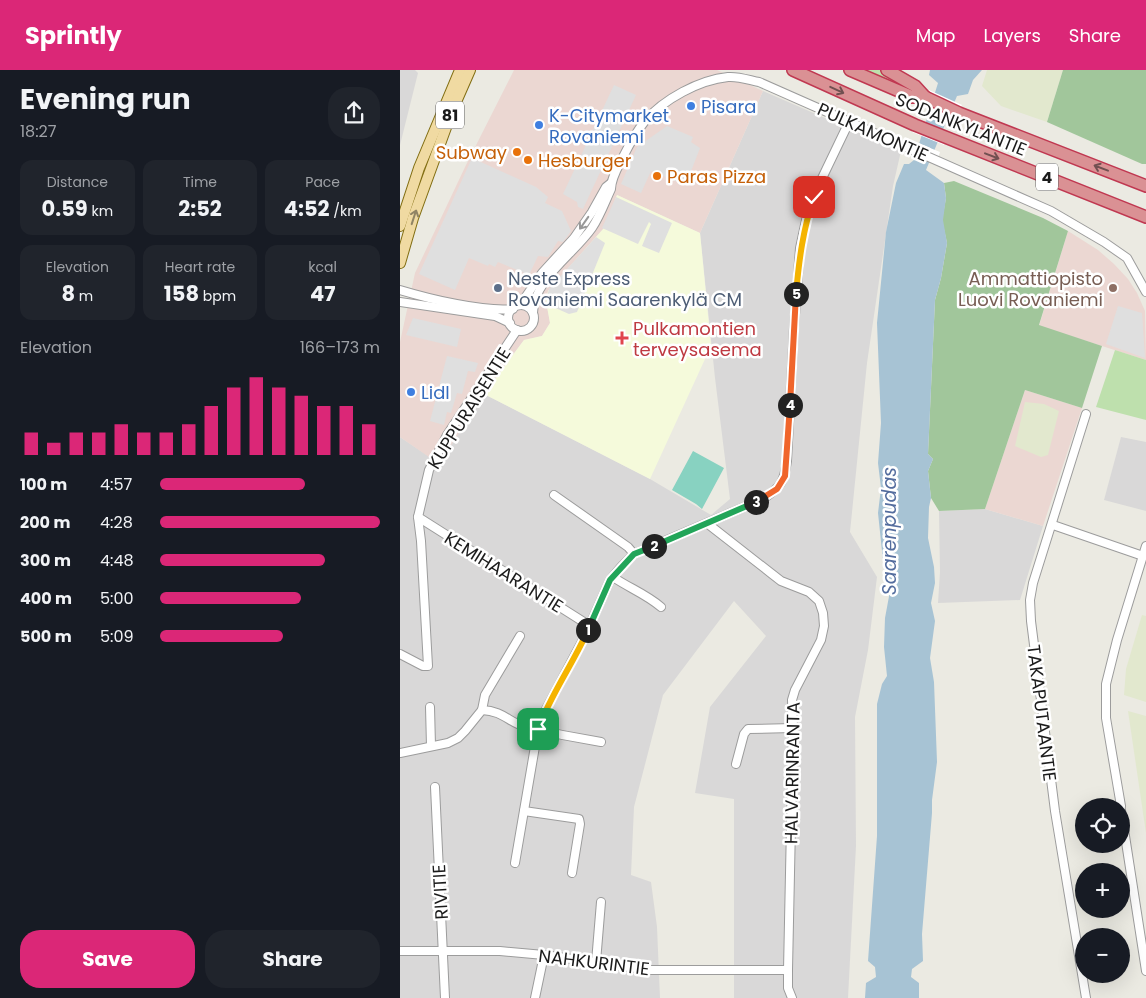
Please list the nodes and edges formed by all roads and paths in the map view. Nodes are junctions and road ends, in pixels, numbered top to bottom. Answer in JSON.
{"nodes":[{"id":1,"x":460,"y":70,"type":"edge"},
{"id":2,"x":470,"y":70,"type":"edge"},
{"id":3,"x":792,"y":70,"type":"edge"},
{"id":4,"x":850,"y":70,"type":"edge"},
{"id":5,"x":887,"y":70,"type":"edge"},
{"id":6,"x":925,"y":97,"type":"junction"},
{"id":7,"x":849,"y":122,"type":"junction"},
{"id":8,"x":611,"y":183,"type":"junction"},
{"id":9,"x":1146,"y":186,"type":"edge"},
{"id":10,"x":1146,"y":217,"type":"edge"},
{"id":11,"x":400,"y":226,"type":"edge"},
{"id":12,"x":400,"y":263,"type":"edge"},
{"id":13,"x":400,"y":290,"type":"edge"},
{"id":14,"x":1146,"y":292,"type":"edge"},
{"id":15,"x":400,"y":302,"type":"edge"},
{"id":16,"x":516,"y":307,"type":"junction"},
{"id":17,"x":533,"y":313,"type":"junction"},
{"id":18,"x":510,"y":323,"type":"junction"},
{"id":19,"x":516,"y":330,"type":"junction"},
{"id":20,"x":1086,"y":414,"type":"dead end"},
{"id":21,"x":554,"y":495,"type":"dead end"},
{"id":22,"x":418,"y":517,"type":"junction"},
{"id":23,"x":708,"y":524,"type":"junction"},
{"id":24,"x":1053,"y":525,"type":"junction"},
{"id":25,"x":1146,"y":546,"type":"edge"},
{"id":26,"x":634,"y":554,"type":"junction"},
{"id":27,"x":1143,"y":556,"type":"junction"},
{"id":28,"x":613,"y":577,"type":"junction"},
{"id":29,"x":661,"y":607,"type":"dead end"},
{"id":30,"x":590,"y":626,"type":"junction"},
{"id":31,"x":520,"y":636,"type":"dead end"},
{"id":32,"x":400,"y":654,"type":"edge"},
{"id":33,"x":430,"y":707,"type":"dead end"},
{"id":34,"x":482,"y":710,"type":"junction"},
{"id":35,"x":793,"y":728,"type":"junction"},
{"id":36,"x":538,"y":729,"type":"junction"},
{"id":37,"x":600,"y":742,"type":"dead end"},
{"id":38,"x":432,"y":746,"type":"junction"},
{"id":39,"x":400,"y":753,"type":"edge"},
{"id":40,"x":736,"y":764,"type":"dead end"},
{"id":41,"x":435,"y":786,"type":"dead end"},
{"id":42,"x":1119,"y":798,"type":"edge"},
{"id":43,"x":524,"y":811,"type":"junction"},
{"id":44,"x":1128,"y":853,"type":"edge"},
{"id":45,"x":515,"y":863,"type":"dead end"},
{"id":46,"x":572,"y":873,"type":"dead end"},
{"id":47,"x":601,"y":902,"type":"dead end"},
{"id":48,"x":443,"y":951,"type":"junction"},
{"id":49,"x":400,"y":952,"type":"edge"},
{"id":50,"x":544,"y":955,"type":"junction"},
{"id":51,"x":596,"y":962,"type":"junction"},
{"id":52,"x":788,"y":970,"type":"junction"},
{"id":53,"x":1146,"y":971,"type":"edge"},
{"id":54,"x":445,"y":998,"type":"edge"},
{"id":55,"x":535,"y":998,"type":"edge"},
{"id":56,"x":792,"y":998,"type":"edge"},
{"id":57,"x":1086,"y":998,"type":"edge"}],
"edges":[{"from":1,"to":11,"type":"main road","number":"81"},
{"from":12,"to":2,"type":"main road","number":"81","one_way":true},
{"from":3,"to":10,"type":"highway","name":"SODANKYLÄNTIE","number":"4","one_way":true},
{"from":4,"to":6,"type":"highway","name":"SODANKYLÄNTIE","number":"4"},
{"from":5,"to":6,"type":"highway"},
{"from":9,"to":6,"type":"highway","name":"SODANKYLÄNTIE","number":"4","one_way":true},
{"from":7,"to":8,"type":"street","name":"PULKAMONTIE"},
{"from":7,"to":14,"type":"street","name":"PULKAMONTIE"},
{"from":7,"to":23,"type":"street"},
{"from":8,"to":16,"type":"street","name":"PULKAMONTIE","one_way":true},
{"from":8,"to":17,"type":"street","name":"PULKAMONTIE"},
{"from":13,"to":16,"type":"street"},
{"from":15,"to":18,"type":"street"},
{"from":16,"to":17,"type":"street"},
{"from":16,"to":18,"type":"street"},
{"from":17,"to":19,"type":"street"},
{"from":18,"to":19,"type":"street"},
{"from":19,"to":22,"type":"street","name":"KUPPURAISENTIE"},
{"from":20,"to":24,"type":"street","name":"TAKAPUTAANTIE"},
{"from":21,"to":26,"type":"street"},
{"from":22,"to":30,"type":"street","name":"KEMIHAARANTIE"},
{"from":22,"to":32,"type":"street","name":"KUPPURAISENTIE"},
{"from":23,"to":26,"type":"street"},
{"from":23,"to":35,"type":"street","name":"HALVARINRANTA"},
{"from":24,"to":27,"type":"street"},
{"from":24,"to":57,"type":"street","name":"TAKAPUTAANTIE"},
{"from":25,"to":27,"type":"street"},
{"from":26,"to":28,"type":"street"},
{"from":27,"to":42,"type":"street"},
{"from":28,"to":29,"type":"street"},
{"from":28,"to":30,"type":"street"},
{"from":30,"to":36,"type":"street"},
{"from":31,"to":34,"type":"street"},
{"from":33,"to":38,"type":"street"},
{"from":34,"to":36,"type":"street"},
{"from":34,"to":38,"type":"street"},
{"from":35,"to":40,"type":"street"},
{"from":35,"to":52,"type":"street","name":"HALVARINRANTA"},
{"from":36,"to":37,"type":"street"},
{"from":36,"to":43,"type":"street"},
{"from":38,"to":39,"type":"street"},
{"from":41,"to":48,"type":"street","name":"RIVITIE"},
{"from":43,"to":45,"type":"street"},
{"from":43,"to":46,"type":"street"},
{"from":44,"to":53,"type":"street"},
{"from":47,"to":51,"type":"street"},
{"from":48,"to":49,"type":"street","name":"NAHKURINTIE"},
{"from":48,"to":50,"type":"street","name":"NAHKURINTIE"},
{"from":48,"to":54,"type":"street","name":"RIVITIE"},
{"from":50,"to":51,"type":"street","name":"NAHKURINTIE"},
{"from":50,"to":55,"type":"street"},
{"from":51,"to":52,"type":"street","name":"NAHKURINTIE"},
{"from":52,"to":56,"type":"street","name":"HALVARINRANTA"}]}
